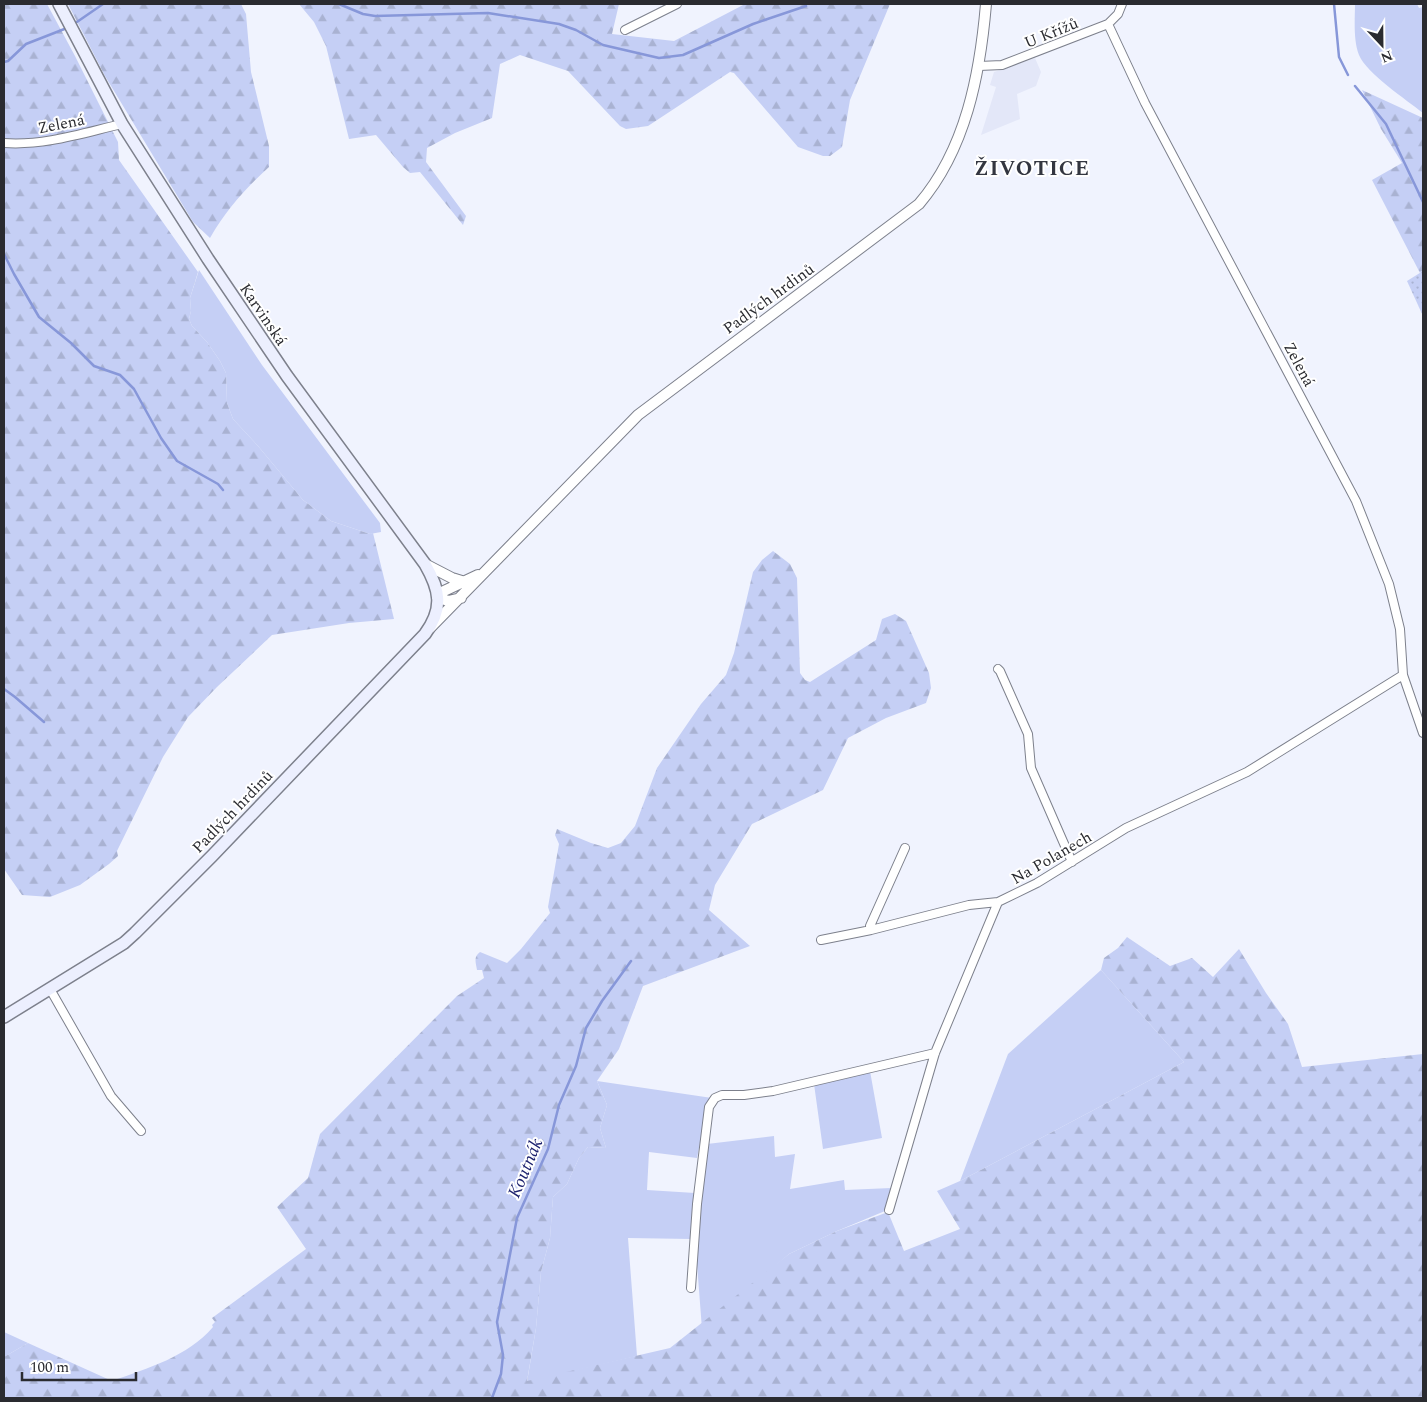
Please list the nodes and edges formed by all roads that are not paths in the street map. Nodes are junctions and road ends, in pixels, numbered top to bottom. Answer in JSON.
{"nodes":[{"id":1,"x":59,"y":4,"type":"edge"},
{"id":2,"x":677,"y":4,"type":"edge"},
{"id":3,"x":986,"y":4,"type":"edge"},
{"id":4,"x":1122,"y":4,"type":"edge"},
{"id":5,"x":1108,"y":24,"type":"junction"},
{"id":6,"x":625,"y":30,"type":"dead end"},
{"id":7,"x":979,"y":66,"type":"junction"},
{"id":8,"x":122,"y":124,"type":"junction"},
{"id":9,"x":4,"y":143,"type":"edge"},
{"id":10,"x":425,"y":564,"type":"junction"},
{"id":11,"x":486,"y":571,"type":"junction"},
{"id":12,"x":465,"y":582,"type":"junction"},
{"id":13,"x":437,"y":597,"type":"junction"},
{"id":14,"x":461,"y":598,"type":"junction"},
{"id":15,"x":425,"y":634,"type":"junction"},
{"id":16,"x":998,"y":669,"type":"dead end"},
{"id":17,"x":1403,"y":675,"type":"junction"},
{"id":18,"x":1423,"y":733,"type":"edge"},
{"id":19,"x":904,"y":848,"type":"dead end"},
{"id":20,"x":1072,"y":862,"type":"junction"},
{"id":21,"x":998,"y":902,"type":"junction"},
{"id":22,"x":871,"y":930,"type":"junction"},
{"id":23,"x":821,"y":940,"type":"dead end"},
{"id":24,"x":50,"y":989,"type":"junction"},
{"id":25,"x":4,"y":1017,"type":"edge"},
{"id":26,"x":935,"y":1053,"type":"junction"},
{"id":27,"x":141,"y":1131,"type":"dead end"},
{"id":28,"x":889,"y":1210,"type":"dead end"},
{"id":29,"x":692,"y":1288,"type":"dead end"}],
"edges":[{"from":1,"to":8,"type":"main road","name":"Karvinská"},
{"from":2,"to":6,"type":"street"},
{"from":3,"to":7,"type":"street","name":"Padlých hrdinů"},
{"from":4,"to":5,"type":"street"},
{"from":5,"to":7,"type":"street","name":"U Křížů"},
{"from":5,"to":17,"type":"street","name":"Zelená"},
{"from":7,"to":11,"type":"street","name":"Padlých hrdinů"},
{"from":8,"to":9,"type":"street","name":"Zelená"},
{"from":8,"to":10,"type":"main road","name":"Karvinská"},
{"from":10,"to":12,"type":"street"},
{"from":10,"to":13,"type":"main road","name":"Karvinská"},
{"from":11,"to":12,"type":"street","name":"Padlých hrdinů"},
{"from":11,"to":14,"type":"street","name":"Padlých hrdinů"},
{"from":12,"to":13,"type":"street","name":"Padlých hrdinů"},
{"from":13,"to":14,"type":"street"},
{"from":13,"to":15,"type":"main road","name":"Karvinská"},
{"from":14,"to":15,"type":"street","name":"Padlých hrdinů"},
{"from":15,"to":24,"type":"main road","name":"Padlých hrdinů"},
{"from":16,"to":20,"type":"street"},
{"from":17,"to":18,"type":"street","name":"Zelená"},
{"from":17,"to":20,"type":"street","name":"Na Polanech"},
{"from":19,"to":22,"type":"street"},
{"from":20,"to":21,"type":"street","name":"Na Polanech"},
{"from":21,"to":22,"type":"street"},
{"from":21,"to":26,"type":"street","name":"Na Polanech"},
{"from":22,"to":23,"type":"street"},
{"from":24,"to":25,"type":"main road","name":"Padlých hrdinů"},
{"from":24,"to":27,"type":"street"},
{"from":26,"to":28,"type":"street","name":"Na Polanech"},
{"from":26,"to":29,"type":"street"}]}
